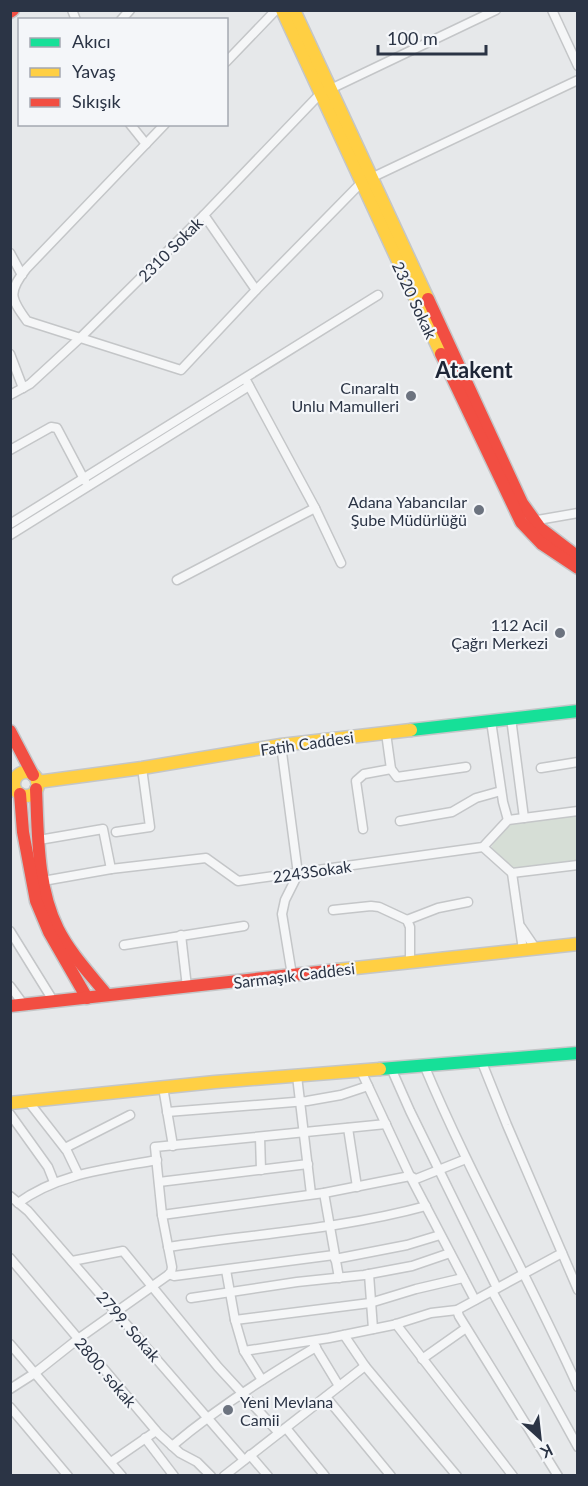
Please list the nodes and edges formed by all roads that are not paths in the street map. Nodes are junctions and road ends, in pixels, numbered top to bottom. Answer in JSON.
{"nodes":[{"id":1,"x":276,"y":10,"type":"edge"},
{"id":2,"x":282,"y":10,"type":"edge"},
{"id":3,"x":294,"y":10,"type":"edge"},
{"id":4,"x":496,"y":10,"type":"edge"},
{"id":5,"x":552,"y":10,"type":"edge"},
{"id":6,"x":228,"y":60,"type":"edge"},
{"id":7,"x":578,"y":66,"type":"edge"},
{"id":8,"x":578,"y":80,"type":"edge"},
{"id":9,"x":325,"y":91,"type":"junction"},
{"id":10,"x":132,"y":126,"type":"edge"},
{"id":11,"x":163,"y":126,"type":"edge"},
{"id":12,"x":146,"y":144,"type":"junction"},
{"id":13,"x":366,"y":180,"type":"junction"},
{"id":14,"x":204,"y":215,"type":"junction"},
{"id":15,"x":10,"y":253,"type":"edge"},
{"id":16,"x":22,"y":275,"type":"junction"},
{"id":17,"x":256,"y":290,"type":"junction"},
{"id":18,"x":378,"y":296,"type":"dead end"},
{"id":19,"x":80,"y":338,"type":"junction"},
{"id":20,"x":10,"y":354,"type":"edge"},
{"id":21,"x":14,"y":375,"type":"edge"},
{"id":22,"x":247,"y":382,"type":"junction"},
{"id":23,"x":23,"y":388,"type":"junction"},
{"id":24,"x":10,"y":394,"type":"edge"},
{"id":25,"x":10,"y":450,"type":"edge"},
{"id":26,"x":84,"y":478,"type":"junction"},
{"id":27,"x":85,"y":489,"type":"junction"},
{"id":28,"x":315,"y":508,"type":"junction"},
{"id":29,"x":578,"y":513,"type":"edge"},
{"id":30,"x":532,"y":521,"type":"junction"},
{"id":31,"x":10,"y":524,"type":"edge"},
{"id":32,"x":10,"y":535,"type":"edge"},
{"id":33,"x":578,"y":557,"type":"edge"},
{"id":34,"x":340,"y":563,"type":"dead end"},
{"id":35,"x":578,"y":568,"type":"edge"},
{"id":36,"x":177,"y":580,"type":"dead end"},
{"id":37,"x":578,"y":711,"type":"edge"},
{"id":38,"x":511,"y":718,"type":"junction"},
{"id":39,"x":491,"y":721,"type":"junction"},
{"id":40,"x":10,"y":731,"type":"edge"},
{"id":41,"x":386,"y":733,"type":"junction"},
{"id":42,"x":282,"y":745,"type":"junction"},
{"id":43,"x":578,"y":762,"type":"edge"},
{"id":44,"x":466,"y":767,"type":"dead end"},
{"id":45,"x":142,"y":768,"type":"junction"},
{"id":46,"x":541,"y":768,"type":"dead end"},
{"id":47,"x":391,"y":769,"type":"junction"},
{"id":48,"x":35,"y":782,"type":"junction"},
{"id":49,"x":14,"y":785,"type":"edge"},
{"id":50,"x":501,"y":791,"type":"junction"},
{"id":51,"x":578,"y":811,"type":"edge"},
{"id":52,"x":524,"y":818,"type":"junction"},
{"id":53,"x":508,"y":820,"type":"junction"},
{"id":54,"x":400,"y":821,"type":"dead end"},
{"id":55,"x":363,"y":829,"type":"dead end"},
{"id":56,"x":116,"y":832,"type":"dead end"},
{"id":57,"x":39,"y":840,"type":"junction"},
{"id":58,"x":483,"y":846,"type":"junction"},
{"id":59,"x":578,"y":865,"type":"edge"},
{"id":60,"x":111,"y":869,"type":"junction"},
{"id":61,"x":512,"y":873,"type":"junction"},
{"id":62,"x":298,"y":874,"type":"junction"},
{"id":63,"x":43,"y":880,"type":"junction"},
{"id":64,"x":468,"y":902,"type":"dead end"},
{"id":65,"x":333,"y":909,"type":"dead end"},
{"id":66,"x":407,"y":920,"type":"junction"},
{"id":67,"x":519,"y":923,"type":"junction"},
{"id":68,"x":244,"y":926,"type":"dead end"},
{"id":69,"x":10,"y":931,"type":"edge"},
{"id":70,"x":181,"y":935,"type":"junction"},
{"id":71,"x":578,"y":944,"type":"edge"},
{"id":72,"x":124,"y":945,"type":"dead end"},
{"id":73,"x":536,"y":949,"type":"junction"},
{"id":74,"x":523,"y":950,"type":"junction"},
{"id":75,"x":410,"y":962,"type":"junction"},
{"id":76,"x":292,"y":975,"type":"junction"},
{"id":77,"x":10,"y":986,"type":"edge"},
{"id":78,"x":187,"y":987,"type":"junction"},
{"id":79,"x":107,"y":995,"type":"junction"},
{"id":80,"x":87,"y":998,"type":"junction"},
{"id":81,"x":54,"y":1002,"type":"junction"},
{"id":82,"x":24,"y":1005,"type":"junction"},
{"id":83,"x":10,"y":1006,"type":"edge"},
{"id":84,"x":578,"y":1053,"type":"edge"},
{"id":85,"x":481,"y":1060,"type":"junction"},
{"id":86,"x":424,"y":1065,"type":"junction"},
{"id":87,"x":391,"y":1068,"type":"junction"},
{"id":88,"x":361,"y":1071,"type":"junction"},
{"id":89,"x":297,"y":1076,"type":"junction"},
{"id":90,"x":368,"y":1086,"type":"junction"},
{"id":91,"x":163,"y":1087,"type":"junction"},
{"id":92,"x":28,"y":1101,"type":"junction"},
{"id":93,"x":301,"y":1102,"type":"junction"},
{"id":94,"x":10,"y":1103,"type":"edge"},
{"id":95,"x":167,"y":1112,"type":"junction"},
{"id":96,"x":10,"y":1114,"type":"edge"},
{"id":97,"x":130,"y":1115,"type":"dead end"},
{"id":98,"x":386,"y":1124,"type":"junction"},
{"id":99,"x":348,"y":1128,"type":"junction"},
{"id":100,"x":305,"y":1133,"type":"junction"},
{"id":101,"x":260,"y":1137,"type":"junction"},
{"id":102,"x":173,"y":1146,"type":"junction"},
{"id":103,"x":65,"y":1148,"type":"junction"},
{"id":104,"x":466,"y":1159,"type":"junction"},
{"id":105,"x":157,"y":1160,"type":"junction"},
{"id":106,"x":308,"y":1164,"type":"junction"},
{"id":107,"x":261,"y":1170,"type":"junction"},
{"id":108,"x":439,"y":1170,"type":"junction"},
{"id":109,"x":78,"y":1174,"type":"junction"},
{"id":110,"x":410,"y":1176,"type":"junction"},
{"id":111,"x":54,"y":1182,"type":"junction"},
{"id":112,"x":159,"y":1182,"type":"junction"},
{"id":113,"x":357,"y":1187,"type":"junction"},
{"id":114,"x":324,"y":1193,"type":"junction"},
{"id":115,"x":311,"y":1194,"type":"junction"},
{"id":116,"x":10,"y":1196,"type":"edge"},
{"id":117,"x":18,"y":1203,"type":"junction"},
{"id":118,"x":426,"y":1206,"type":"junction"},
{"id":119,"x":162,"y":1215,"type":"junction"},
{"id":120,"x":329,"y":1225,"type":"junction"},
{"id":121,"x":441,"y":1234,"type":"junction"},
{"id":122,"x":168,"y":1247,"type":"junction"},
{"id":123,"x":450,"y":1253,"type":"junction"},
{"id":124,"x":562,"y":1253,"type":"junction"},
{"id":125,"x":335,"y":1257,"type":"junction"},
{"id":126,"x":10,"y":1258,"type":"edge"},
{"id":127,"x":72,"y":1261,"type":"junction"},
{"id":128,"x":226,"y":1269,"type":"junction"},
{"id":129,"x":369,"y":1274,"type":"junction"},
{"id":130,"x":524,"y":1274,"type":"junction"},
{"id":131,"x":170,"y":1275,"type":"junction"},
{"id":132,"x":339,"y":1278,"type":"junction"},
{"id":133,"x":463,"y":1278,"type":"junction"},
{"id":134,"x":151,"y":1287,"type":"junction"},
{"id":135,"x":494,"y":1290,"type":"junction"},
{"id":136,"x":578,"y":1290,"type":"edge"},
{"id":137,"x":231,"y":1292,"type":"junction"},
{"id":138,"x":191,"y":1299,"type":"dead end"},
{"id":139,"x":476,"y":1300,"type":"junction"},
{"id":140,"x":372,"y":1303,"type":"junction"},
{"id":141,"x":458,"y":1310,"type":"junction"},
{"id":142,"x":116,"y":1312,"type":"junction"},
{"id":143,"x":235,"y":1320,"type":"junction"},
{"id":144,"x":396,"y":1324,"type":"junction"},
{"id":145,"x":466,"y":1328,"type":"junction"},
{"id":146,"x":373,"y":1329,"type":"junction"},
{"id":147,"x":344,"y":1335,"type":"junction"},
{"id":148,"x":78,"y":1339,"type":"junction"},
{"id":149,"x":10,"y":1344,"type":"edge"},
{"id":150,"x":314,"y":1344,"type":"junction"},
{"id":151,"x":244,"y":1351,"type":"junction"},
{"id":152,"x":422,"y":1359,"type":"junction"},
{"id":153,"x":366,"y":1366,"type":"junction"},
{"id":154,"x":35,"y":1373,"type":"junction"},
{"id":155,"x":262,"y":1380,"type":"junction"},
{"id":156,"x":339,"y":1386,"type":"junction"},
{"id":157,"x":578,"y":1387,"type":"edge"},
{"id":158,"x":10,"y":1389,"type":"edge"},
{"id":159,"x":241,"y":1392,"type":"junction"},
{"id":160,"x":326,"y":1397,"type":"junction"},
{"id":161,"x":10,"y":1407,"type":"edge"},
{"id":162,"x":207,"y":1416,"type":"junction"},
{"id":163,"x":156,"y":1431,"type":"junction"},
{"id":164,"x":282,"y":1431,"type":"junction"},
{"id":165,"x":145,"y":1438,"type":"junction"},
{"id":166,"x":172,"y":1446,"type":"junction"},
{"id":167,"x":578,"y":1447,"type":"edge"},
{"id":168,"x":247,"y":1457,"type":"junction"},
{"id":169,"x":111,"y":1462,"type":"junction"},
{"id":170,"x":68,"y":1476,"type":"edge"},
{"id":171,"x":122,"y":1476,"type":"edge"},
{"id":172,"x":174,"y":1476,"type":"edge"},
{"id":173,"x":211,"y":1476,"type":"edge"},
{"id":174,"x":224,"y":1476,"type":"edge"},
{"id":175,"x":268,"y":1476,"type":"edge"},
{"id":176,"x":325,"y":1476,"type":"edge"},
{"id":177,"x":391,"y":1476,"type":"edge"},
{"id":178,"x":457,"y":1476,"type":"edge"},
{"id":179,"x":513,"y":1476,"type":"edge"},
{"id":180,"x":558,"y":1476,"type":"edge"}],
"edges":[{"from":1,"to":6,"type":"street"},
{"from":2,"to":9,"type":"street","name":"2320 Sokak"},
{"from":3,"to":9,"type":"street","name":"2320 Sokak"},
{"from":4,"to":9,"type":"street"},
{"from":5,"to":7,"type":"street"},
{"from":8,"to":13,"type":"street"},
{"from":9,"to":13,"type":"street","name":"2320 Sokak"},
{"from":9,"to":14,"type":"street","name":"2310 Sokak"},
{"from":10,"to":12,"type":"street"},
{"from":11,"to":12,"type":"street"},
{"from":12,"to":16,"type":"street"},
{"from":13,"to":17,"type":"street"},
{"from":13,"to":30,"type":"street","name":"2320 Sokak"},
{"from":13,"to":35,"type":"street","name":"2320 Sokak"},
{"from":14,"to":17,"type":"street"},
{"from":14,"to":19,"type":"street","name":"2310 Sokak"},
{"from":15,"to":16,"type":"street"},
{"from":16,"to":19,"type":"street"},
{"from":17,"to":19,"type":"street"},
{"from":18,"to":22,"type":"street"},
{"from":19,"to":23,"type":"street","name":"2310 Sokak"},
{"from":20,"to":21,"type":"street"},
{"from":21,"to":23,"type":"street"},
{"from":22,"to":26,"type":"street"},
{"from":22,"to":27,"type":"street"},
{"from":22,"to":28,"type":"street"},
{"from":23,"to":24,"type":"street","name":"2310 Sokak"},
{"from":25,"to":26,"type":"street"},
{"from":26,"to":27,"type":"street"},
{"from":26,"to":31,"type":"street"},
{"from":27,"to":32,"type":"street"},
{"from":28,"to":34,"type":"street"},
{"from":28,"to":36,"type":"street"},
{"from":29,"to":30,"type":"street"},
{"from":30,"to":33,"type":"street","name":"2320 Sokak"},
{"from":37,"to":38,"type":"street","name":"Fatih Caddesi"},
{"from":38,"to":39,"type":"street","name":"Fatih Caddesi"},
{"from":38,"to":52,"type":"street"},
{"from":39,"to":41,"type":"street","name":"Fatih Caddesi"},
{"from":39,"to":50,"type":"street"},
{"from":40,"to":48,"type":"street"},
{"from":41,"to":42,"type":"street","name":"Fatih Caddesi"},
{"from":41,"to":47,"type":"street"},
{"from":42,"to":45,"type":"street","name":"Fatih Caddesi"},
{"from":42,"to":62,"type":"street"},
{"from":43,"to":46,"type":"street"},
{"from":44,"to":47,"type":"street"},
{"from":45,"to":48,"type":"street","name":"Fatih Caddesi"},
{"from":45,"to":56,"type":"street"},
{"from":47,"to":55,"type":"street"},
{"from":48,"to":49,"type":"street"},
{"from":48,"to":49,"type":"street"},
{"from":48,"to":57,"type":"street"},
{"from":49,"to":80,"type":"street"},
{"from":50,"to":53,"type":"street"},
{"from":50,"to":54,"type":"street"},
{"from":51,"to":52,"type":"street"},
{"from":52,"to":53,"type":"street"},
{"from":53,"to":58,"type":"street"},
{"from":57,"to":60,"type":"street"},
{"from":57,"to":63,"type":"street"},
{"from":58,"to":61,"type":"street"},
{"from":58,"to":62,"type":"street","name":"2243Sokak"},
{"from":59,"to":61,"type":"street"},
{"from":60,"to":62,"type":"street","name":"2243Sokak"},
{"from":60,"to":63,"type":"street","name":"2243Sokak"},
{"from":61,"to":67,"type":"street"},
{"from":62,"to":76,"type":"street"},
{"from":63,"to":79,"type":"street"},
{"from":64,"to":66,"type":"street"},
{"from":65,"to":66,"type":"street"},
{"from":66,"to":75,"type":"street"},
{"from":67,"to":73,"type":"street"},
{"from":67,"to":74,"type":"street"},
{"from":68,"to":70,"type":"street"},
{"from":69,"to":81,"type":"street"},
{"from":70,"to":72,"type":"street"},
{"from":70,"to":78,"type":"street"},
{"from":71,"to":73,"type":"street","name":"Sarmaşık Caddesi"},
{"from":73,"to":74,"type":"street","name":"Sarmaşık Caddesi"},
{"from":74,"to":75,"type":"street","name":"Sarmaşık Caddesi"},
{"from":75,"to":76,"type":"street","name":"Sarmaşık Caddesi"},
{"from":76,"to":78,"type":"street","name":"Sarmaşık Caddesi"},
{"from":77,"to":82,"type":"street"},
{"from":78,"to":79,"type":"street","name":"Sarmaşık Caddesi"},
{"from":79,"to":80,"type":"street","name":"Sarmaşık Caddesi"},
{"from":80,"to":81,"type":"street","name":"Sarmaşık Caddesi"},
{"from":81,"to":82,"type":"street","name":"Sarmaşık Caddesi"},
{"from":82,"to":83,"type":"street","name":"Sarmaşık Caddesi"},
{"from":84,"to":85,"type":"street"},
{"from":85,"to":86,"type":"street"},
{"from":85,"to":124,"type":"street"},
{"from":86,"to":87,"type":"street"},
{"from":86,"to":104,"type":"street"},
{"from":87,"to":88,"type":"street"},
{"from":87,"to":108,"type":"street"},
{"from":88,"to":89,"type":"street"},
{"from":88,"to":90,"type":"street"},
{"from":89,"to":91,"type":"street"},
{"from":89,"to":93,"type":"street"},
{"from":90,"to":93,"type":"street"},
{"from":90,"to":98,"type":"street"},
{"from":91,"to":92,"type":"street"},
{"from":91,"to":95,"type":"street"},
{"from":92,"to":94,"type":"street"},
{"from":92,"to":103,"type":"street"},
{"from":93,"to":95,"type":"street"},
{"from":93,"to":100,"type":"street"},
{"from":95,"to":102,"type":"street"},
{"from":96,"to":111,"type":"street"},
{"from":97,"to":103,"type":"street"},
{"from":98,"to":99,"type":"street"},
{"from":98,"to":110,"type":"street"},
{"from":99,"to":100,"type":"street"},
{"from":99,"to":113,"type":"street"},
{"from":100,"to":101,"type":"street"},
{"from":100,"to":106,"type":"street"},
{"from":101,"to":102,"type":"street"},
{"from":101,"to":107,"type":"street"},
{"from":102,"to":105,"type":"street"},
{"from":103,"to":109,"type":"street"},
{"from":104,"to":108,"type":"street"},
{"from":104,"to":130,"type":"street"},
{"from":105,"to":109,"type":"street"},
{"from":105,"to":112,"type":"street"},
{"from":106,"to":107,"type":"street"},
{"from":106,"to":115,"type":"street"},
{"from":107,"to":112,"type":"street"},
{"from":108,"to":110,"type":"street"},
{"from":108,"to":135,"type":"street"},
{"from":109,"to":111,"type":"street"},
{"from":110,"to":113,"type":"street"},
{"from":110,"to":118,"type":"street"},
{"from":111,"to":117,"type":"street"},
{"from":112,"to":119,"type":"street"},
{"from":113,"to":114,"type":"street"},
{"from":114,"to":115,"type":"street"},
{"from":114,"to":120,"type":"street"},
{"from":115,"to":119,"type":"street"},
{"from":116,"to":117,"type":"street","name":"2799. Sokak"},
{"from":117,"to":127,"type":"street","name":"2799. Sokak"},
{"from":118,"to":120,"type":"street"},
{"from":118,"to":121,"type":"street"},
{"from":119,"to":122,"type":"street"},
{"from":120,"to":122,"type":"street"},
{"from":120,"to":125,"type":"street"},
{"from":121,"to":123,"type":"street"},
{"from":121,"to":125,"type":"street"},
{"from":122,"to":131,"type":"street"},
{"from":123,"to":129,"type":"street"},
{"from":123,"to":133,"type":"street"},
{"from":124,"to":130,"type":"street"},
{"from":124,"to":136,"type":"street"},
{"from":125,"to":128,"type":"street"},
{"from":125,"to":132,"type":"street"},
{"from":126,"to":148,"type":"street","name":"2800. sokak"},
{"from":127,"to":134,"type":"street"},
{"from":127,"to":142,"type":"street","name":"2799. Sokak"},
{"from":128,"to":131,"type":"street"},
{"from":128,"to":137,"type":"street"},
{"from":129,"to":132,"type":"street"},
{"from":129,"to":140,"type":"street"},
{"from":130,"to":135,"type":"street"},
{"from":130,"to":157,"type":"street"},
{"from":131,"to":134,"type":"street"},
{"from":132,"to":137,"type":"street"},
{"from":133,"to":139,"type":"street"},
{"from":133,"to":140,"type":"street"},
{"from":134,"to":142,"type":"street"},
{"from":134,"to":159,"type":"street"},
{"from":135,"to":139,"type":"street"},
{"from":135,"to":167,"type":"street"},
{"from":137,"to":138,"type":"street"},
{"from":137,"to":143,"type":"street"},
{"from":139,"to":141,"type":"street"},
{"from":140,"to":143,"type":"street"},
{"from":140,"to":146,"type":"street"},
{"from":141,"to":144,"type":"street"},
{"from":141,"to":145,"type":"street"},
{"from":142,"to":148,"type":"street"},
{"from":142,"to":162,"type":"street","name":"2799. Sokak"},
{"from":143,"to":151,"type":"street"},
{"from":144,"to":146,"type":"street"},
{"from":144,"to":152,"type":"street"},
{"from":145,"to":152,"type":"street"},
{"from":145,"to":180,"type":"street"},
{"from":146,"to":147,"type":"street"},
{"from":147,"to":150,"type":"street"},
{"from":147,"to":153,"type":"street"},
{"from":148,"to":154,"type":"street"},
{"from":148,"to":163,"type":"street","name":"2800. sokak"},
{"from":149,"to":154,"type":"street"},
{"from":150,"to":151,"type":"street"},
{"from":150,"to":155,"type":"street"},
{"from":150,"to":156,"type":"street"},
{"from":151,"to":155,"type":"street"},
{"from":152,"to":179,"type":"street"},
{"from":153,"to":156,"type":"street"},
{"from":153,"to":178,"type":"street"},
{"from":154,"to":158,"type":"street"},
{"from":154,"to":169,"type":"street"},
{"from":155,"to":159,"type":"street"},
{"from":156,"to":160,"type":"street"},
{"from":159,"to":162,"type":"street"},
{"from":159,"to":164,"type":"street"},
{"from":160,"to":164,"type":"street"},
{"from":160,"to":177,"type":"street"},
{"from":161,"to":170,"type":"street"},
{"from":162,"to":166,"type":"street"},
{"from":162,"to":168,"type":"street","name":"2799. Sokak"},
{"from":163,"to":165,"type":"street"},
{"from":163,"to":166,"type":"street","name":"2800. sokak"},
{"from":164,"to":168,"type":"street"},
{"from":164,"to":176,"type":"street"},
{"from":165,"to":169,"type":"street"},
{"from":165,"to":172,"type":"street"},
{"from":166,"to":173,"type":"street","name":"2800. sokak"},
{"from":168,"to":174,"type":"street"},
{"from":168,"to":175,"type":"street","name":"2799. Sokak"},
{"from":169,"to":171,"type":"street"}]}
